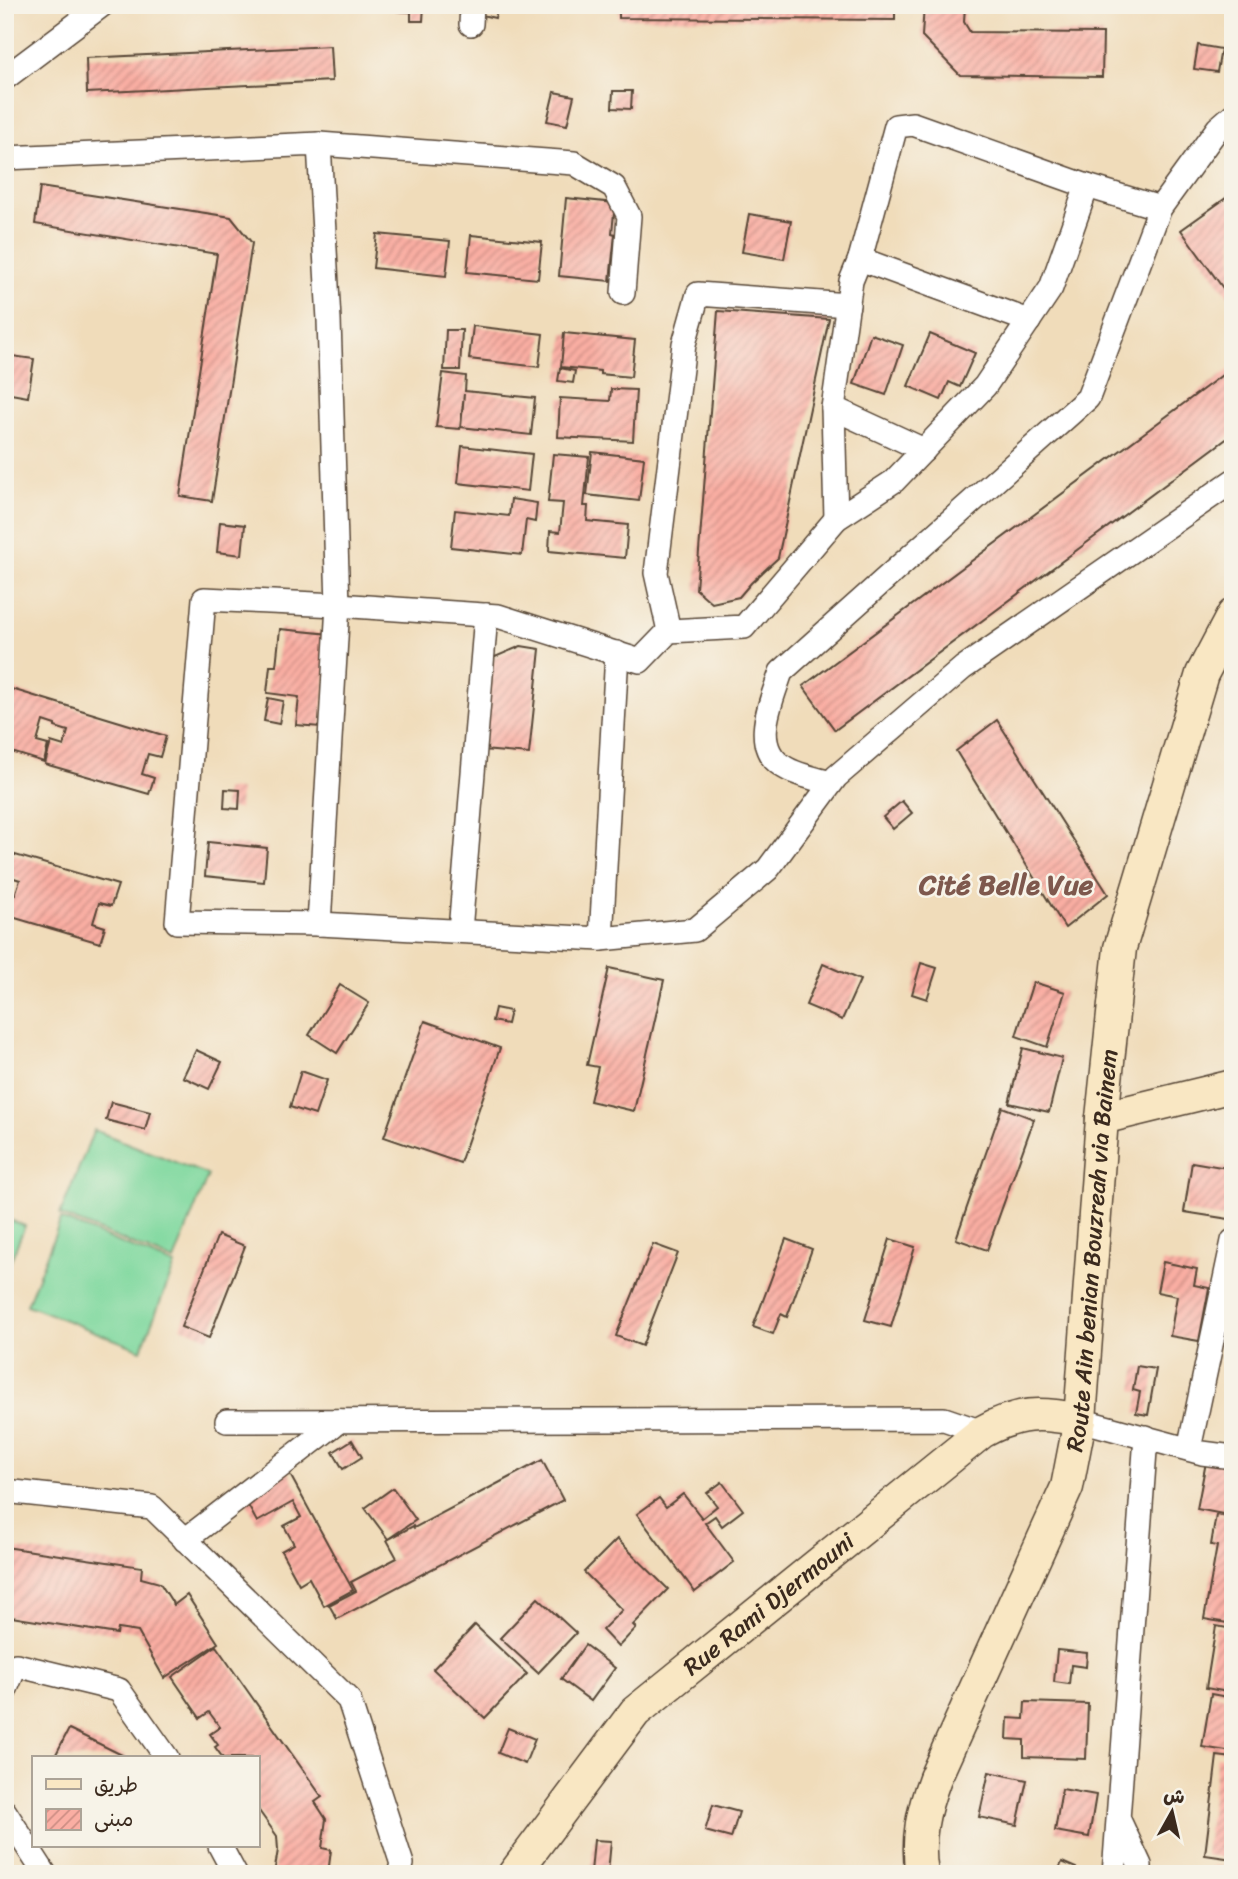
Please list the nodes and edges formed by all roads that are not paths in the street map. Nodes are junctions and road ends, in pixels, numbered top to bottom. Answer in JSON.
{"nodes":[{"id":1,"x":102,"y":5,"type":"edge"},
{"id":2,"x":5,"y":78,"type":"edge"},
{"id":3,"x":1233,"y":115,"type":"edge"},
{"id":4,"x":319,"y":144,"type":"junction"},
{"id":5,"x":5,"y":158,"type":"edge"},
{"id":6,"x":1087,"y":186,"type":"junction"},
{"id":7,"x":1160,"y":208,"type":"junction"},
{"id":8,"x":860,"y":259,"type":"junction"},
{"id":9,"x":623,"y":293,"type":"dead end"},
{"id":10,"x":848,"y":305,"type":"junction"},
{"id":11,"x":1029,"y":321,"type":"junction"},
{"id":12,"x":834,"y":408,"type":"junction"},
{"id":13,"x":925,"y":450,"type":"junction"},
{"id":14,"x":1233,"y":481,"type":"edge"},
{"id":15,"x":836,"y":519,"type":"junction"},
{"id":16,"x":338,"y":605,"type":"junction"},
{"id":17,"x":486,"y":614,"type":"junction"},
{"id":18,"x":1233,"y":615,"type":"edge"},
{"id":19,"x":669,"y":631,"type":"junction"},
{"id":20,"x":617,"y":653,"type":"junction"},
{"id":21,"x":831,"y":783,"type":"junction"},
{"id":22,"x":319,"y":924,"type":"junction"},
{"id":23,"x":460,"y":931,"type":"junction"},
{"id":24,"x":601,"y":939,"type":"junction"},
{"id":25,"x":1233,"y":1086,"type":"edge"},
{"id":26,"x":1102,"y":1118,"type":"junction"},
{"id":27,"x":1233,"y":1241,"type":"edge"},
{"id":28,"x":1080,"y":1419,"type":"junction"},
{"id":29,"x":227,"y":1421,"type":"dead end"},
{"id":30,"x":339,"y":1421,"type":"junction"},
{"id":31,"x":982,"y":1432,"type":"junction"},
{"id":32,"x":1146,"y":1437,"type":"junction"},
{"id":33,"x":1189,"y":1449,"type":"junction"},
{"id":34,"x":1233,"y":1457,"type":"edge"},
{"id":35,"x":5,"y":1491,"type":"edge"},
{"id":36,"x":185,"y":1539,"type":"junction"},
{"id":37,"x":11,"y":1664,"type":"edge"},
{"id":38,"x":5,"y":1691,"type":"edge"},
{"id":39,"x":166,"y":1756,"type":"edge"},
{"id":40,"x":5,"y":1812,"type":"edge"},
{"id":41,"x":1118,"y":1818,"type":"junction"},
{"id":42,"x":221,"y":1848,"type":"edge"},
{"id":43,"x":45,"y":1874,"type":"edge"},
{"id":44,"x":235,"y":1874,"type":"edge"},
{"id":45,"x":399,"y":1874,"type":"edge"},
{"id":46,"x":514,"y":1874,"type":"edge"},
{"id":47,"x":922,"y":1874,"type":"edge"},
{"id":48,"x":1114,"y":1874,"type":"edge"},
{"id":49,"x":1140,"y":1874,"type":"edge"}],
"edges":[{"from":1,"to":2,"type":"street"},
{"from":3,"to":7,"type":"street"},
{"from":4,"to":5,"type":"street"},
{"from":4,"to":9,"type":"street"},
{"from":4,"to":16,"type":"street"},
{"from":6,"to":7,"type":"street"},
{"from":6,"to":8,"type":"street"},
{"from":6,"to":11,"type":"street"},
{"from":7,"to":21,"type":"street"},
{"from":8,"to":10,"type":"street"},
{"from":8,"to":11,"type":"street"},
{"from":10,"to":12,"type":"street"},
{"from":10,"to":19,"type":"street"},
{"from":11,"to":13,"type":"street"},
{"from":12,"to":13,"type":"street"},
{"from":12,"to":15,"type":"street"},
{"from":13,"to":15,"type":"street"},
{"from":14,"to":21,"type":"street"},
{"from":15,"to":19,"type":"street"},
{"from":16,"to":17,"type":"street"},
{"from":16,"to":22,"type":"street"},
{"from":16,"to":22,"type":"street"},
{"from":17,"to":20,"type":"street"},
{"from":17,"to":23,"type":"street"},
{"from":18,"to":26,"type":"main road","name":"Route Ain benian Bouzreah via Bainem"},
{"from":19,"to":20,"type":"street"},
{"from":20,"to":24,"type":"street"},
{"from":21,"to":24,"type":"street"},
{"from":22,"to":23,"type":"street"},
{"from":23,"to":24,"type":"street"},
{"from":25,"to":26,"type":"main road"},
{"from":26,"to":28,"type":"main road","name":"Route Ain benian Bouzreah via Bainem"},
{"from":27,"to":33,"type":"street"},
{"from":28,"to":31,"type":"main road","name":"Rue Rami Djermouni"},
{"from":28,"to":32,"type":"street"},
{"from":28,"to":47,"type":"main road","name":"Route Ain benian Bouzreah via Bainem"},
{"from":29,"to":30,"type":"street"},
{"from":30,"to":31,"type":"street"},
{"from":30,"to":36,"type":"street"},
{"from":31,"to":46,"type":"main road","name":"Rue Rami Djermouni"},
{"from":32,"to":33,"type":"street"},
{"from":32,"to":41,"type":"street"},
{"from":33,"to":34,"type":"street"},
{"from":35,"to":36,"type":"street"},
{"from":36,"to":45,"type":"street"},
{"from":37,"to":38,"type":"street"},
{"from":37,"to":39,"type":"street"},
{"from":40,"to":43,"type":"street"},
{"from":41,"to":48,"type":"street"},
{"from":41,"to":49,"type":"street"},
{"from":42,"to":44,"type":"street"}]}
